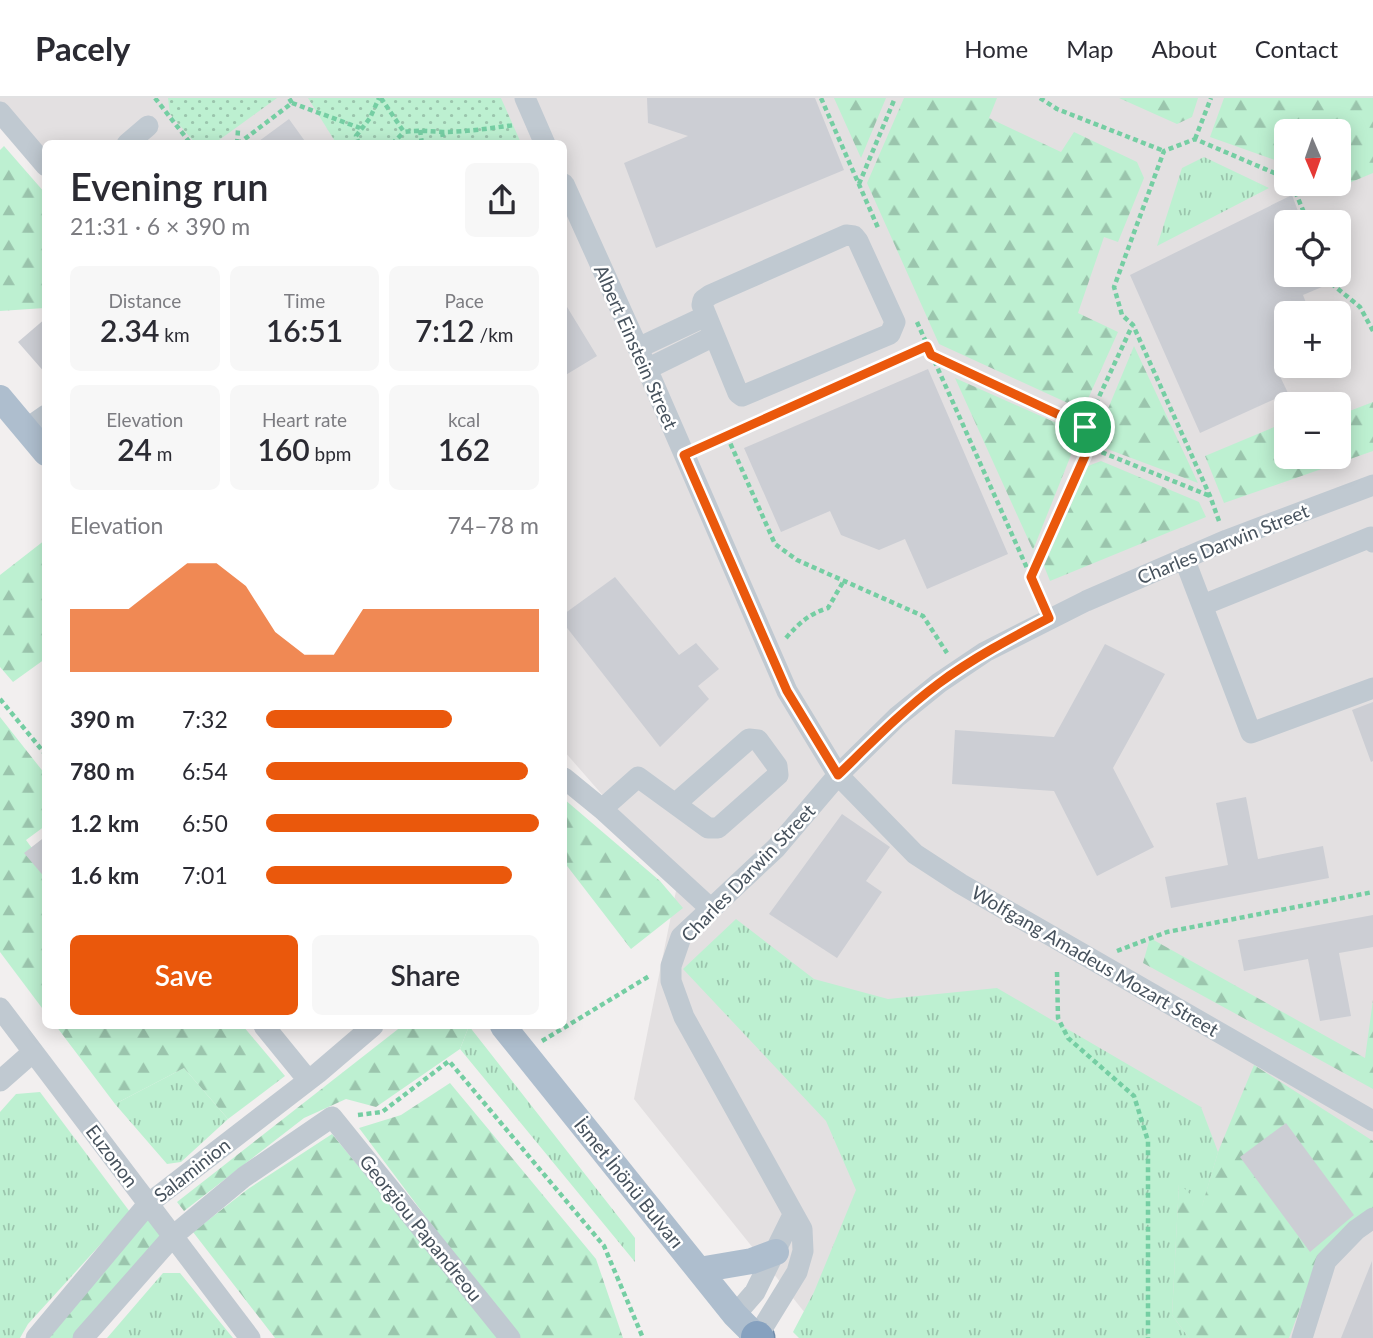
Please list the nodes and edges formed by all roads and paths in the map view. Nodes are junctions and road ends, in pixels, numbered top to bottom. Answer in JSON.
{"nodes":[{"id":1,"x":155,"y":98,"type":"edge"},
{"id":2,"x":380,"y":98,"type":"edge"},
{"id":3,"x":525,"y":98,"type":"edge"},
{"id":4,"x":821,"y":98,"type":"edge"},
{"id":5,"x":895,"y":98,"type":"edge"},
{"id":6,"x":1040,"y":98,"type":"edge"},
{"id":7,"x":1211,"y":98,"type":"edge"},
{"id":8,"x":291,"y":101,"type":"edge"},
{"id":9,"x":0,"y":113,"type":"edge"},
{"id":10,"x":536,"y":122,"type":"junction"},
{"id":11,"x":148,"y":126,"type":"dead end"},
{"id":12,"x":360,"y":128,"type":"junction"},
{"id":13,"x":238,"y":130,"type":"dead end"},
{"id":14,"x":420,"y":130,"type":"junction"},
{"id":15,"x":404,"y":132,"type":"junction"},
{"id":16,"x":442,"y":132,"type":"junction"},
{"id":17,"x":1195,"y":139,"type":"junction"},
{"id":18,"x":132,"y":140,"type":"edge"},
{"id":19,"x":188,"y":140,"type":"edge"},
{"id":20,"x":237,"y":140,"type":"edge"},
{"id":21,"x":242,"y":140,"type":"edge"},
{"id":22,"x":358,"y":140,"type":"edge"},
{"id":23,"x":397,"y":140,"type":"edge"},
{"id":24,"x":421,"y":140,"type":"edge"},
{"id":25,"x":443,"y":140,"type":"edge"},
{"id":26,"x":543,"y":140,"type":"edge"},
{"id":27,"x":1164,"y":151,"type":"junction"},
{"id":28,"x":42,"y":161,"type":"edge"},
{"id":29,"x":1274,"y":173,"type":"edge"},
{"id":30,"x":859,"y":184,"type":"junction"},
{"id":31,"x":567,"y":191,"type":"edge"},
{"id":32,"x":880,"y":233,"type":"dead end"},
{"id":33,"x":1336,"y":287,"type":"edge"},
{"id":34,"x":916,"y":318,"type":"dead end"},
{"id":35,"x":1132,"y":325,"type":"junction"},
{"id":36,"x":710,"y":326,"type":"junction"},
{"id":37,"x":1373,"y":331,"type":"edge"},
{"id":38,"x":927,"y":346,"type":"junction"},
{"id":39,"x":638,"y":348,"type":"junction"},
{"id":40,"x":931,"y":355,"type":"junction"},
{"id":41,"x":646,"y":369,"type":"junction"},
{"id":42,"x":0,"y":398,"type":"edge"},
{"id":43,"x":36,"y":422,"type":"edge"},
{"id":44,"x":1085,"y":427,"type":"junction"},
{"id":45,"x":727,"y":436,"type":"junction"},
{"id":46,"x":42,"y":441,"type":"edge"},
{"id":47,"x":1089,"y":447,"type":"junction"},
{"id":48,"x":684,"y":455,"type":"junction"},
{"id":49,"x":1373,"y":485,"type":"edge"},
{"id":50,"x":1210,"y":496,"type":"junction"},
{"id":51,"x":1227,"y":540,"type":"junction"},
{"id":52,"x":1373,"y":542,"type":"edge"},
{"id":53,"x":1184,"y":558,"type":"junction"},
{"id":54,"x":1031,"y":577,"type":"junction"},
{"id":55,"x":843,"y":582,"type":"dead end"},
{"id":56,"x":1203,"y":605,"type":"junction"},
{"id":57,"x":1049,"y":618,"type":"junction"},
{"id":58,"x":769,"y":650,"type":"junction"},
{"id":59,"x":960,"y":669,"type":"junction"},
{"id":60,"x":1373,"y":688,"type":"edge"},
{"id":61,"x":0,"y":699,"type":"edge"},
{"id":62,"x":42,"y":750,"type":"edge"},
{"id":63,"x":838,"y":775,"type":"junction"},
{"id":64,"x":567,"y":781,"type":"edge"},
{"id":65,"x":675,"y":804,"type":"junction"},
{"id":66,"x":602,"y":810,"type":"junction"},
{"id":67,"x":1373,"y":892,"type":"edge"},
{"id":68,"x":710,"y":908,"type":"junction"},
{"id":69,"x":1094,"y":961,"type":"junction"},
{"id":70,"x":671,"y":966,"type":"junction"},
{"id":71,"x":1057,"y":972,"type":"dead end"},
{"id":72,"x":0,"y":1008,"type":"edge"},
{"id":73,"x":567,"y":1026,"type":"edge"},
{"id":74,"x":267,"y":1029,"type":"edge"},
{"id":75,"x":369,"y":1029,"type":"edge"},
{"id":76,"x":505,"y":1029,"type":"edge"},
{"id":77,"x":561,"y":1029,"type":"edge"},
{"id":78,"x":33,"y":1052,"type":"junction"},
{"id":79,"x":524,"y":1052,"type":"junction"},
{"id":80,"x":313,"y":1076,"type":"junction"},
{"id":81,"x":0,"y":1081,"type":"edge"},
{"id":82,"x":332,"y":1117,"type":"junction"},
{"id":83,"x":1373,"y":1121,"type":"edge"},
{"id":84,"x":148,"y":1204,"type":"junction"},
{"id":85,"x":793,"y":1215,"type":"junction"},
{"id":86,"x":1373,"y":1218,"type":"edge"},
{"id":87,"x":173,"y":1236,"type":"junction"},
{"id":88,"x":776,"y":1252,"type":"junction"},
{"id":89,"x":699,"y":1270,"type":"junction"},
{"id":90,"x":735,"y":1315,"type":"junction"},
{"id":91,"x":36,"y":1338,"type":"edge"},
{"id":92,"x":83,"y":1338,"type":"edge"},
{"id":93,"x":250,"y":1338,"type":"edge"},
{"id":94,"x":510,"y":1338,"type":"edge"},
{"id":95,"x":643,"y":1338,"type":"edge"},
{"id":96,"x":758,"y":1338,"type":"edge"},
{"id":97,"x":1148,"y":1338,"type":"edge"},
{"id":98,"x":1302,"y":1338,"type":"edge"}],
"edges":[{"from":1,"to":19,"type":"path"},
{"from":2,"to":12,"type":"path"},
{"from":2,"to":15,"type":"path"},
{"from":3,"to":10,"type":"street"},
{"from":4,"to":30,"type":"path"},
{"from":5,"to":30,"type":"path"},
{"from":6,"to":27,"type":"path"},
{"from":7,"to":17,"type":"path"},
{"from":8,"to":12,"type":"path"},
{"from":8,"to":21,"type":"path"},
{"from":9,"to":28,"type":"street"},
{"from":10,"to":16,"type":"path"},
{"from":10,"to":26,"type":"street"},
{"from":11,"to":18,"type":"street"},
{"from":12,"to":22,"type":"path"},
{"from":13,"to":20,"type":"path"},
{"from":14,"to":15,"type":"path"},
{"from":14,"to":16,"type":"path"},
{"from":14,"to":24,"type":"path"},
{"from":15,"to":23,"type":"path"},
{"from":16,"to":25,"type":"path"},
{"from":17,"to":27,"type":"path"},
{"from":17,"to":29,"type":"path"},
{"from":27,"to":35,"type":"path"},
{"from":30,"to":32,"type":"path"},
{"from":31,"to":39,"type":"street","name":"Albert Einstein Street"},
{"from":33,"to":37,"type":"path"},
{"from":34,"to":38,"type":"path"},
{"from":35,"to":44,"type":"path"},
{"from":35,"to":50,"type":"path"},
{"from":36,"to":36,"type":"street"},
{"from":36,"to":39,"type":"street"},
{"from":36,"to":41,"type":"street"},
{"from":38,"to":40,"type":"path"},
{"from":38,"to":45,"type":"path"},
{"from":39,"to":41,"type":"street","name":"Albert Einstein Street"},
{"from":40,"to":44,"type":"path"},
{"from":40,"to":54,"type":"path"},
{"from":41,"to":48,"type":"street","name":"Albert Einstein Street"},
{"from":42,"to":43,"type":"main road"},
{"from":43,"to":46,"type":"main road"},
{"from":44,"to":47,"type":"path"},
{"from":45,"to":48,"type":"path"},
{"from":45,"to":59,"type":"path"},
{"from":47,"to":50,"type":"path"},
{"from":47,"to":54,"type":"path"},
{"from":48,"to":58,"type":"street","name":"Albert Einstein Street"},
{"from":49,"to":51,"type":"street","name":"Charles Darwin Street"},
{"from":50,"to":51,"type":"path"},
{"from":51,"to":53,"type":"street","name":"Charles Darwin Street"},
{"from":52,"to":56,"type":"street"},
{"from":53,"to":56,"type":"street"},
{"from":53,"to":57,"type":"street","name":"Charles Darwin Street"},
{"from":54,"to":57,"type":"path"},
{"from":55,"to":58,"type":"path"},
{"from":56,"to":60,"type":"street"},
{"from":57,"to":59,"type":"street","name":"Charles Darwin Street"},
{"from":58,"to":63,"type":"street","name":"Albert Einstein Street"},
{"from":59,"to":63,"type":"street","name":"Charles Darwin Street"},
{"from":61,"to":62,"type":"path"},
{"from":63,"to":68,"type":"street","name":"Charles Darwin Street"},
{"from":63,"to":69,"type":"street","name":"Wolfgang Amadeus Mozart Street"},
{"from":64,"to":66,"type":"street"},
{"from":65,"to":65,"type":"street"},
{"from":65,"to":66,"type":"street"},
{"from":66,"to":68,"type":"street"},
{"from":67,"to":69,"type":"path"},
{"from":68,"to":70,"type":"street","name":"Charles Darwin Street"},
{"from":69,"to":83,"type":"street","name":"Wolfgang Amadeus Mozart Street"},
{"from":70,"to":73,"type":"path"},
{"from":70,"to":85,"type":"street"},
{"from":71,"to":97,"type":"path"},
{"from":72,"to":78,"type":"street","name":"Euzonon"},
{"from":74,"to":80,"type":"street"},
{"from":75,"to":80,"type":"street","name":"Salaminion"},
{"from":76,"to":79,"type":"main road","name":"İsmet İnönü Bulvarı"},
{"from":77,"to":79,"type":"path"},
{"from":78,"to":81,"type":"street"},
{"from":78,"to":84,"type":"street","name":"Euzonon"},
{"from":79,"to":89,"type":"main road","name":"İsmet İnönü Bulvarı"},
{"from":80,"to":84,"type":"street","name":"Salaminion"},
{"from":82,"to":87,"type":"street","name":"Salaminion"},
{"from":82,"to":94,"type":"street","name":"Georgiou Papandreou"},
{"from":82,"to":95,"type":"path"},
{"from":84,"to":87,"type":"street","name":"Euzonon"},
{"from":84,"to":91,"type":"street","name":"Salaminion"},
{"from":85,"to":88,"type":"street"},
{"from":85,"to":96,"type":"street"},
{"from":86,"to":98,"type":"street"},
{"from":87,"to":92,"type":"street","name":"Salaminion"},
{"from":87,"to":93,"type":"street","name":"Euzonon"},
{"from":88,"to":89,"type":"main road"},
{"from":88,"to":90,"type":"street"},
{"from":89,"to":90,"type":"main road","name":"İsmet İnönü Bulvarı"},
{"from":90,"to":96,"type":"main road","name":"İsmet İnönü Bulvarı"}]}
